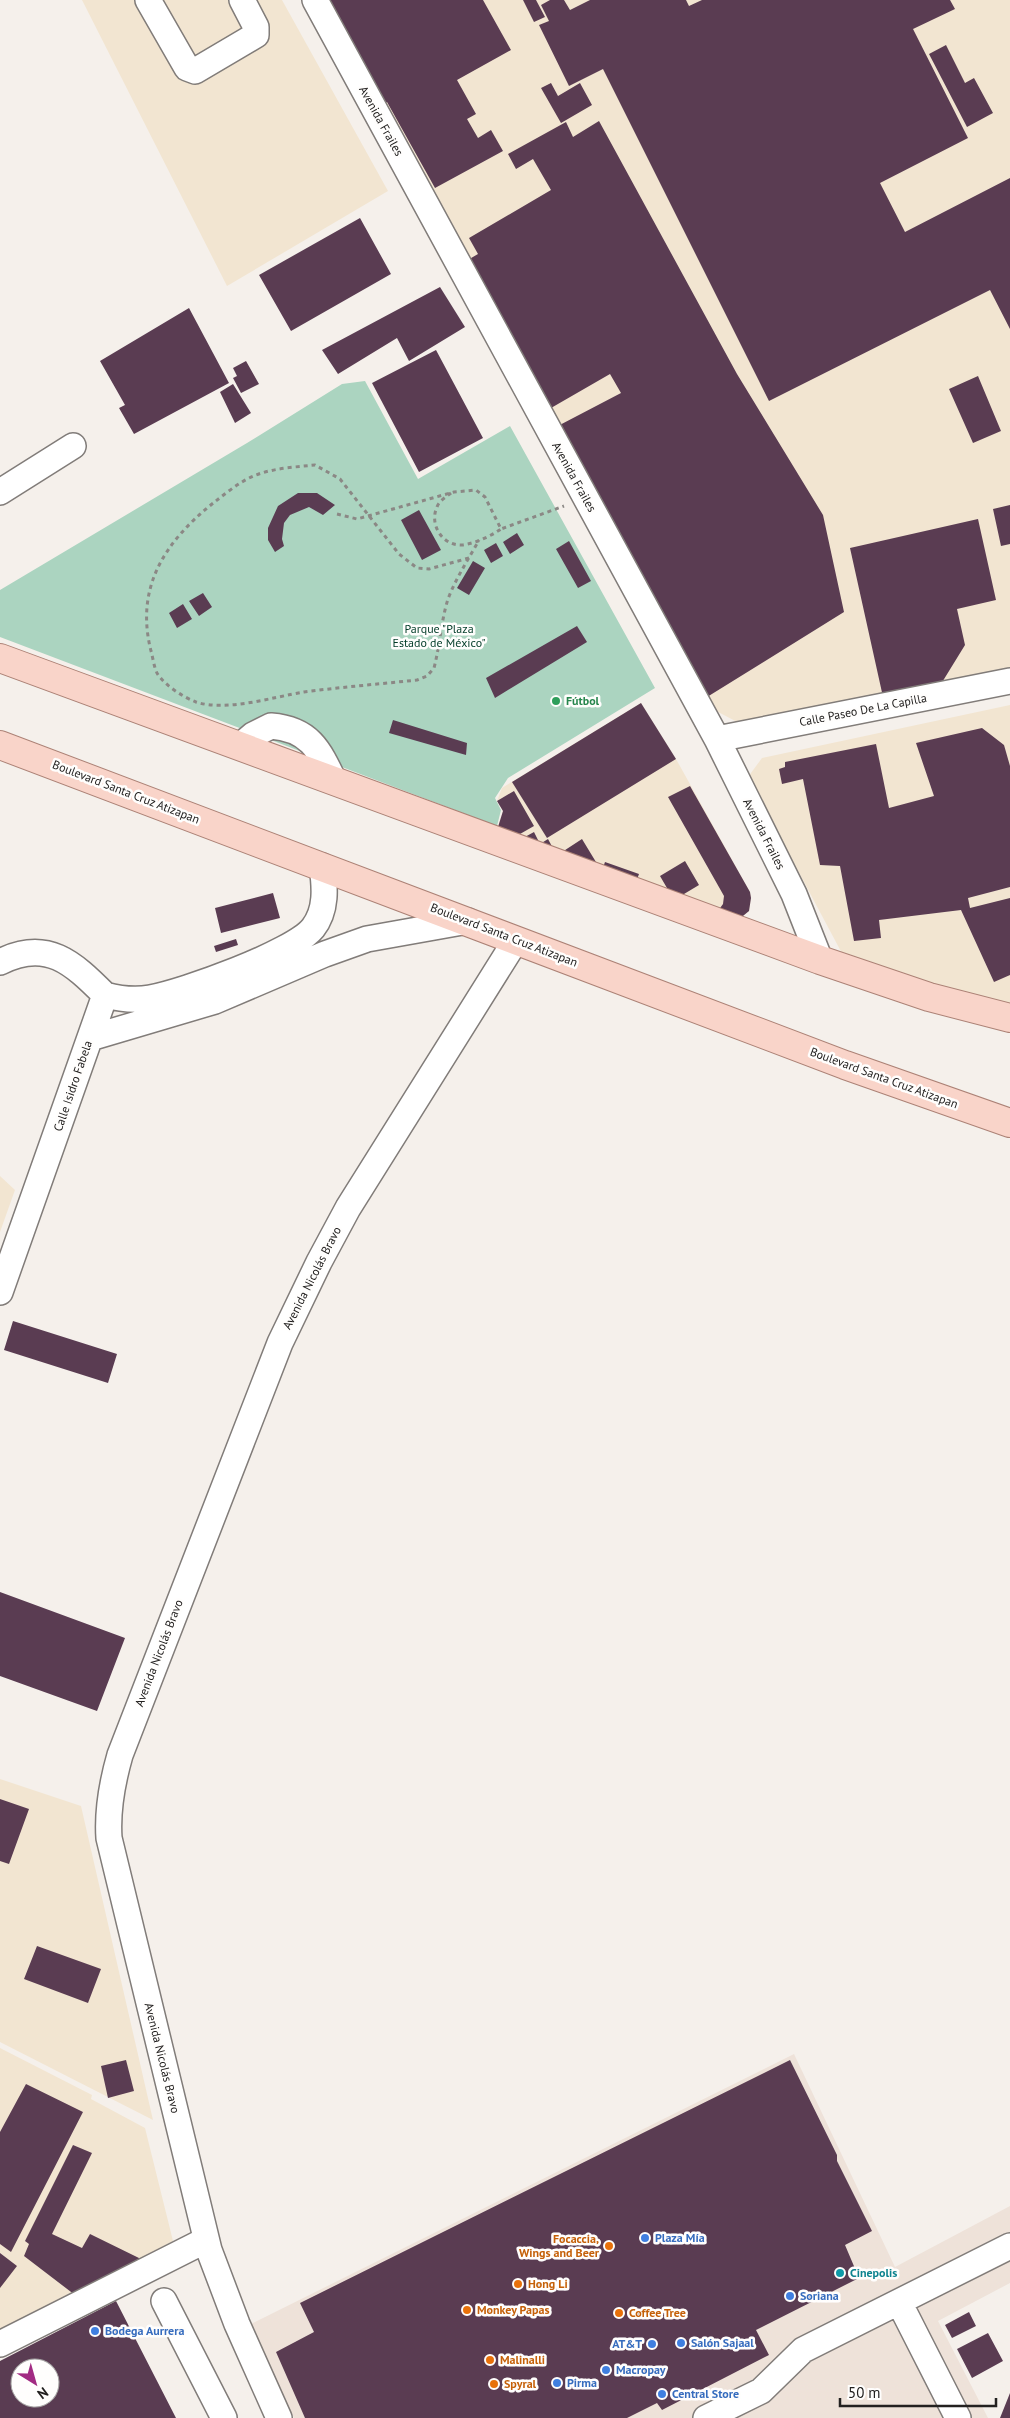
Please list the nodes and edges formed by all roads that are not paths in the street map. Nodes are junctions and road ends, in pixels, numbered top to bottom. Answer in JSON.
{"nodes":[{"id":1,"x":148,"y":0,"type":"edge"},
{"id":2,"x":242,"y":0,"type":"edge"},
{"id":3,"x":315,"y":0,"type":"edge"},
{"id":4,"x":73,"y":446,"type":"dead end"},
{"id":5,"x":0,"y":492,"type":"edge"},
{"id":6,"x":0,"y":658,"type":"edge"},
{"id":7,"x":1010,"y":681,"type":"edge"},
{"id":8,"x":717,"y":739,"type":"junction"},
{"id":9,"x":0,"y":745,"type":"edge"},
{"id":10,"x":322,"y":866,"type":"junction"},
{"id":11,"x":468,"y":921,"type":"junction"},
{"id":12,"x":516,"y":940,"type":"junction"},
{"id":13,"x":820,"y":960,"type":"junction"},
{"id":14,"x":0,"y":962,"type":"edge"},
{"id":15,"x":105,"y":996,"type":"junction"},
{"id":16,"x":1010,"y":1018,"type":"edge"},
{"id":17,"x":90,"y":1038,"type":"junction"},
{"id":18,"x":1010,"y":1123,"type":"edge"},
{"id":19,"x":0,"y":1292,"type":"edge"},
{"id":20,"x":206,"y":2240,"type":"junction"},
{"id":21,"x":1010,"y":2246,"type":"edge"},
{"id":22,"x":164,"y":2302,"type":"dead end"},
{"id":23,"x":899,"y":2302,"type":"junction"},
{"id":24,"x":0,"y":2344,"type":"edge"},
{"id":25,"x":224,"y":2418,"type":"edge"},
{"id":26,"x":279,"y":2418,"type":"edge"},
{"id":27,"x":706,"y":2418,"type":"edge"},
{"id":28,"x":958,"y":2418,"type":"edge"}],
"edges":[{"from":1,"to":2,"type":"street"},
{"from":3,"to":8,"type":"street","name":"Avenida Frailes"},
{"from":4,"to":5,"type":"street"},
{"from":6,"to":13,"type":"main road"},
{"from":7,"to":8,"type":"street","name":"Calle Paseo De La Capilla"},
{"from":8,"to":13,"type":"street","name":"Avenida Frailes"},
{"from":9,"to":10,"type":"main road","name":"Boulevard Santa Cruz Atizapan"},
{"from":10,"to":11,"type":"main road","name":"Boulevard Santa Cruz Atizapan"},
{"from":10,"to":15,"type":"street"},
{"from":11,"to":12,"type":"main road","name":"Boulevard Santa Cruz Atizapan"},
{"from":11,"to":17,"type":"street"},
{"from":12,"to":18,"type":"main road","name":"Boulevard Santa Cruz Atizapan"},
{"from":12,"to":20,"type":"street","name":"Avenida Nicolás Bravo"},
{"from":13,"to":16,"type":"main road"},
{"from":14,"to":15,"type":"street"},
{"from":15,"to":17,"type":"street","name":"Calle Isidro Fabela"},
{"from":17,"to":19,"type":"street","name":"Calle Isidro Fabela"},
{"from":20,"to":24,"type":"street"},
{"from":20,"to":26,"type":"street","name":"Avenida Nicolás Bravo"},
{"from":21,"to":23,"type":"street"},
{"from":22,"to":25,"type":"street"},
{"from":23,"to":27,"type":"street"},
{"from":23,"to":28,"type":"street"}]}
